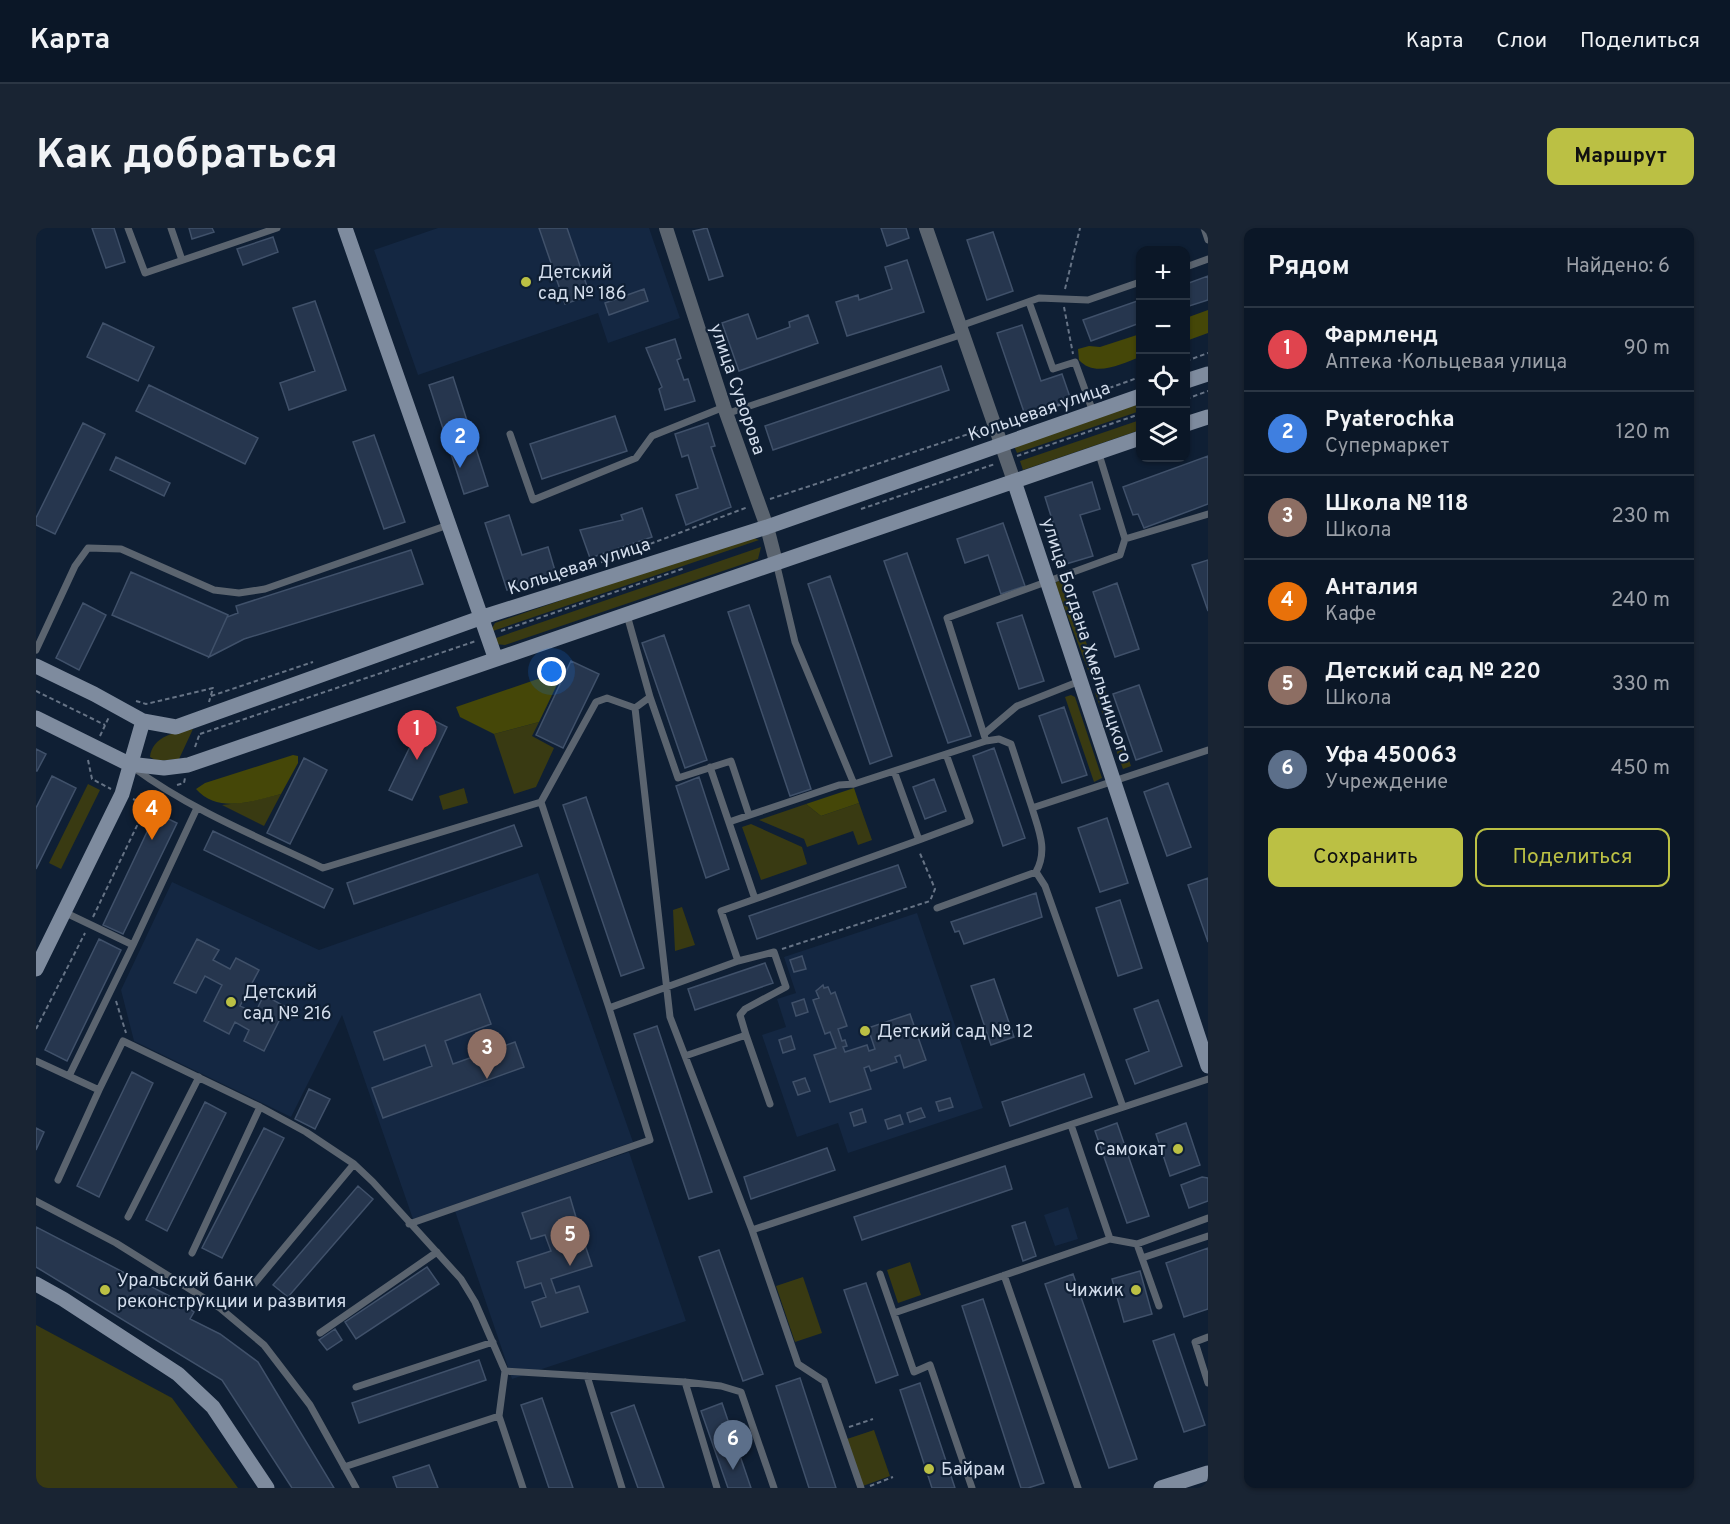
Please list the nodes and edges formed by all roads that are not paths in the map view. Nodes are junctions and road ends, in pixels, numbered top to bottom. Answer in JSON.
{"nodes":[{"id":1,"x":128,"y":228,"type":"edge"},
{"id":2,"x":171,"y":228,"type":"edge"},
{"id":3,"x":345,"y":228,"type":"edge"},
{"id":4,"x":666,"y":228,"type":"edge"},
{"id":5,"x":926,"y":228,"type":"edge"},
{"id":6,"x":1204,"y":228,"type":"edge"},
{"id":7,"x":272,"y":229,"type":"edge"},
{"id":8,"x":1208,"y":240,"type":"edge"},
{"id":9,"x":182,"y":260,"type":"junction"},
{"id":10,"x":1208,"y":260,"type":"edge"},
{"id":11,"x":1190,"y":265,"type":"edge"},
{"id":12,"x":1136,"y":283,"type":"edge"},
{"id":13,"x":1029,"y":302,"type":"junction"},
{"id":14,"x":962,"y":330,"type":"junction"},
{"id":15,"x":1208,"y":374,"type":"edge"},
{"id":16,"x":1190,"y":379,"type":"edge"},
{"id":17,"x":1136,"y":397,"type":"edge"},
{"id":18,"x":725,"y":410,"type":"junction"},
{"id":19,"x":1093,"y":412,"type":"junction"},
{"id":20,"x":1208,"y":417,"type":"edge"},
{"id":21,"x":1190,"y":422,"type":"edge"},
{"id":22,"x":510,"y":434,"type":"dead end"},
{"id":23,"x":1136,"y":439,"type":"edge"},
{"id":24,"x":1001,"y":444,"type":"junction"},
{"id":25,"x":1098,"y":451,"type":"junction"},
{"id":26,"x":1014,"y":481,"type":"junction"},
{"id":27,"x":1208,"y":514,"type":"edge"},
{"id":28,"x":449,"y":524,"type":"junction"},
{"id":29,"x":767,"y":527,"type":"junction"},
{"id":30,"x":1125,"y":539,"type":"junction"},
{"id":31,"x":776,"y":562,"type":"junction"},
{"id":32,"x":1046,"y":580,"type":"junction"},
{"id":33,"x":627,"y":612,"type":"junction"},
{"id":34,"x":480,"y":618,"type":"junction"},
{"id":35,"x":36,"y":650,"type":"edge"},
{"id":36,"x":495,"y":657,"type":"junction"},
{"id":37,"x":36,"y":666,"type":"edge"},
{"id":38,"x":1080,"y":681,"type":"junction"},
{"id":39,"x":650,"y":697,"type":"junction"},
{"id":40,"x":635,"y":708,"type":"junction"},
{"id":41,"x":36,"y":718,"type":"edge"},
{"id":42,"x":143,"y":722,"type":"junction"},
{"id":43,"x":985,"y":738,"type":"junction"},
{"id":44,"x":1208,"y":750,"type":"edge"},
{"id":45,"x":946,"y":754,"type":"junction"},
{"id":46,"x":129,"y":764,"type":"junction"},
{"id":47,"x":710,"y":767,"type":"junction"},
{"id":48,"x":894,"y":771,"type":"junction"},
{"id":49,"x":1113,"y":782,"type":"junction"},
{"id":50,"x":854,"y":784,"type":"junction"},
{"id":51,"x":541,"y":802,"type":"junction"},
{"id":52,"x":197,"y":808,"type":"junction"},
{"id":53,"x":1032,"y":808,"type":"junction"},
{"id":54,"x":749,"y":815,"type":"junction"},
{"id":55,"x":729,"y":822,"type":"junction"},
{"id":56,"x":916,"y":840,"type":"junction"},
{"id":57,"x":1036,"y":873,"type":"junction"},
{"id":58,"x":755,"y":899,"type":"junction"},
{"id":59,"x":937,"y":908,"type":"dead end"},
{"id":60,"x":64,"y":912,"type":"junction"},
{"id":61,"x":133,"y":945,"type":"junction"},
{"id":62,"x":738,"y":961,"type":"junction"},
{"id":63,"x":36,"y":969,"type":"edge"},
{"id":64,"x":665,"y":987,"type":"junction"},
{"id":65,"x":609,"y":1008,"type":"junction"},
{"id":66,"x":746,"y":1035,"type":"junction"},
{"id":67,"x":685,"y":1056,"type":"junction"},
{"id":68,"x":36,"y":1061,"type":"edge"},
{"id":69,"x":1208,"y":1066,"type":"edge"},
{"id":70,"x":69,"y":1076,"type":"junction"},
{"id":71,"x":199,"y":1077,"type":"junction"},
{"id":72,"x":1208,"y":1079,"type":"edge"},
{"id":73,"x":99,"y":1090,"type":"junction"},
{"id":74,"x":770,"y":1104,"type":"dead end"},
{"id":75,"x":260,"y":1107,"type":"junction"},
{"id":76,"x":1124,"y":1107,"type":"junction"},
{"id":77,"x":1071,"y":1125,"type":"junction"},
{"id":78,"x":354,"y":1164,"type":"junction"},
{"id":79,"x":58,"y":1180,"type":"dead end"},
{"id":80,"x":36,"y":1201,"type":"edge"},
{"id":81,"x":128,"y":1217,"type":"dead end"},
{"id":82,"x":1208,"y":1218,"type":"edge"},
{"id":83,"x":409,"y":1224,"type":"junction"},
{"id":84,"x":752,"y":1230,"type":"junction"},
{"id":85,"x":1208,"y":1236,"type":"edge"},
{"id":86,"x":1110,"y":1239,"type":"junction"},
{"id":87,"x":1137,"y":1244,"type":"junction"},
{"id":88,"x":436,"y":1252,"type":"junction"},
{"id":89,"x":192,"y":1253,"type":"dead end"},
{"id":90,"x":1142,"y":1258,"type":"junction"},
{"id":91,"x":880,"y":1274,"type":"dead end"},
{"id":92,"x":1004,"y":1275,"type":"junction"},
{"id":93,"x":36,"y":1284,"type":"edge"},
{"id":94,"x":254,"y":1284,"type":"dead end"},
{"id":95,"x":1159,"y":1306,"type":"dead end"},
{"id":96,"x":894,"y":1313,"type":"junction"},
{"id":97,"x":320,"y":1333,"type":"dead end"},
{"id":98,"x":1208,"y":1337,"type":"edge"},
{"id":99,"x":493,"y":1342,"type":"junction"},
{"id":100,"x":505,"y":1371,"type":"junction"},
{"id":101,"x":587,"y":1376,"type":"junction"},
{"id":102,"x":1208,"y":1380,"type":"edge"},
{"id":103,"x":685,"y":1382,"type":"junction"},
{"id":104,"x":356,"y":1387,"type":"dead end"},
{"id":105,"x":499,"y":1416,"type":"junction"},
{"id":106,"x":344,"y":1467,"type":"junction"},
{"id":107,"x":1208,"y":1473,"type":"edge"},
{"id":108,"x":267,"y":1488,"type":"edge"},
{"id":109,"x":356,"y":1488,"type":"edge"},
{"id":110,"x":523,"y":1488,"type":"edge"},
{"id":111,"x":622,"y":1488,"type":"edge"},
{"id":112,"x":717,"y":1488,"type":"edge"},
{"id":113,"x":774,"y":1488,"type":"edge"},
{"id":114,"x":863,"y":1488,"type":"edge"},
{"id":115,"x":972,"y":1488,"type":"edge"},
{"id":116,"x":1078,"y":1488,"type":"edge"},
{"id":117,"x":1161,"y":1488,"type":"edge"}],
"edges":[{"from":1,"to":9,"type":"lane"},
{"from":2,"to":9,"type":"lane"},
{"from":3,"to":28,"type":"main road"},
{"from":4,"to":18,"type":"street","name":"улица Суворова"},
{"from":5,"to":14,"type":"street","name":"улица Богдана Хмельницкого"},
{"from":6,"to":8,"type":"lane"},
{"from":7,"to":9,"type":"lane"},
{"from":10,"to":11,"type":"lane"},
{"from":12,"to":13,"type":"lane"},
{"from":13,"to":14,"type":"lane"},
{"from":13,"to":19,"type":"lane"},
{"from":14,"to":18,"type":"lane"},
{"from":14,"to":24,"type":"street","name":"улица Богдана Хмельницкого"},
{"from":15,"to":16,"type":"main road"},
{"from":17,"to":19,"type":"main road","name":"Кольцевая улица"},
{"from":18,"to":22,"type":"lane"},
{"from":18,"to":29,"type":"street","name":"улица Суворова"},
{"from":19,"to":24,"type":"main road","name":"Кольцевая улица"},
{"from":20,"to":21,"type":"main road"},
{"from":23,"to":25,"type":"main road"},
{"from":24,"to":26,"type":"street","name":"улица Богдана Хмельницкого"},
{"from":24,"to":29,"type":"main road","name":"Кольцевая улица"},
{"from":25,"to":26,"type":"main road"},
{"from":25,"to":30,"type":"lane"},
{"from":26,"to":31,"type":"main road"},
{"from":26,"to":32,"type":"main road","name":"улица Богдана Хмельницкого"},
{"from":27,"to":30,"type":"lane"},
{"from":28,"to":34,"type":"main road"},
{"from":28,"to":35,"type":"lane"},
{"from":29,"to":31,"type":"street","name":"улица Суворова"},
{"from":29,"to":34,"type":"main road","name":"Кольцевая улица"},
{"from":30,"to":32,"type":"lane"},
{"from":31,"to":33,"type":"main road"},
{"from":31,"to":50,"type":"lane"},
{"from":32,"to":38,"type":"main road","name":"улица Богдана Хмельницкого"},
{"from":32,"to":43,"type":"lane"},
{"from":33,"to":36,"type":"main road"},
{"from":33,"to":39,"type":"lane"},
{"from":34,"to":36,"type":"main road"},
{"from":34,"to":42,"type":"main road","name":"Кольцевая улица"},
{"from":36,"to":46,"type":"main road"},
{"from":37,"to":42,"type":"main road","name":"Кольцевая улица"},
{"from":38,"to":43,"type":"lane"},
{"from":38,"to":49,"type":"main road","name":"улица Богдана Хмельницкого"},
{"from":39,"to":40,"type":"lane"},
{"from":39,"to":47,"type":"lane"},
{"from":40,"to":51,"type":"lane"},
{"from":40,"to":64,"type":"lane"},
{"from":41,"to":46,"type":"main road"},
{"from":42,"to":46,"type":"main road"},
{"from":43,"to":45,"type":"lane"},
{"from":43,"to":53,"type":"lane"},
{"from":44,"to":49,"type":"lane"},
{"from":45,"to":48,"type":"lane"},
{"from":45,"to":56,"type":"lane"},
{"from":46,"to":52,"type":"lane"},
{"from":46,"to":60,"type":"main road"},
{"from":47,"to":54,"type":"lane"},
{"from":47,"to":55,"type":"lane"},
{"from":48,"to":50,"type":"lane"},
{"from":48,"to":56,"type":"lane"},
{"from":49,"to":53,"type":"lane"},
{"from":49,"to":69,"type":"main road","name":"улица Богдана Хмельницкого"},
{"from":50,"to":54,"type":"lane"},
{"from":51,"to":52,"type":"lane"},
{"from":51,"to":65,"type":"lane"},
{"from":52,"to":61,"type":"lane"},
{"from":53,"to":57,"type":"lane"},
{"from":54,"to":55,"type":"lane"},
{"from":55,"to":58,"type":"lane"},
{"from":56,"to":58,"type":"lane"},
{"from":57,"to":59,"type":"lane"},
{"from":57,"to":76,"type":"lane"},
{"from":58,"to":62,"type":"lane"},
{"from":60,"to":61,"type":"lane"},
{"from":60,"to":63,"type":"main road"},
{"from":61,"to":70,"type":"lane"},
{"from":62,"to":64,"type":"lane"},
{"from":62,"to":66,"type":"lane"},
{"from":64,"to":65,"type":"lane"},
{"from":64,"to":67,"type":"lane"},
{"from":65,"to":83,"type":"lane"},
{"from":66,"to":67,"type":"lane"},
{"from":66,"to":74,"type":"lane"},
{"from":67,"to":84,"type":"lane"},
{"from":68,"to":70,"type":"lane"},
{"from":70,"to":73,"type":"lane"},
{"from":71,"to":73,"type":"lane"},
{"from":71,"to":75,"type":"lane"},
{"from":71,"to":81,"type":"lane"},
{"from":72,"to":76,"type":"lane"},
{"from":73,"to":79,"type":"lane"},
{"from":75,"to":78,"type":"lane"},
{"from":75,"to":89,"type":"lane"},
{"from":76,"to":77,"type":"lane"},
{"from":77,"to":84,"type":"lane"},
{"from":77,"to":86,"type":"lane"},
{"from":78,"to":83,"type":"lane"},
{"from":78,"to":94,"type":"lane"},
{"from":80,"to":106,"type":"lane"},
{"from":82,"to":87,"type":"lane"},
{"from":83,"to":88,"type":"lane"},
{"from":84,"to":114,"type":"lane"},
{"from":85,"to":90,"type":"lane"},
{"from":86,"to":87,"type":"lane"},
{"from":86,"to":92,"type":"lane"},
{"from":87,"to":90,"type":"lane"},
{"from":88,"to":97,"type":"lane"},
{"from":88,"to":99,"type":"lane"},
{"from":90,"to":95,"type":"lane"},
{"from":91,"to":96,"type":"lane"},
{"from":92,"to":96,"type":"lane"},
{"from":92,"to":116,"type":"lane"},
{"from":93,"to":108,"type":"main road"},
{"from":96,"to":115,"type":"lane"},
{"from":98,"to":102,"type":"lane"},
{"from":99,"to":100,"type":"lane"},
{"from":99,"to":104,"type":"lane"},
{"from":100,"to":101,"type":"lane"},
{"from":100,"to":105,"type":"lane"},
{"from":101,"to":103,"type":"lane"},
{"from":101,"to":111,"type":"lane"},
{"from":103,"to":112,"type":"lane"},
{"from":103,"to":113,"type":"lane"},
{"from":105,"to":106,"type":"lane"},
{"from":105,"to":110,"type":"lane"},
{"from":106,"to":109,"type":"lane"},
{"from":107,"to":117,"type":"main road"}]}
